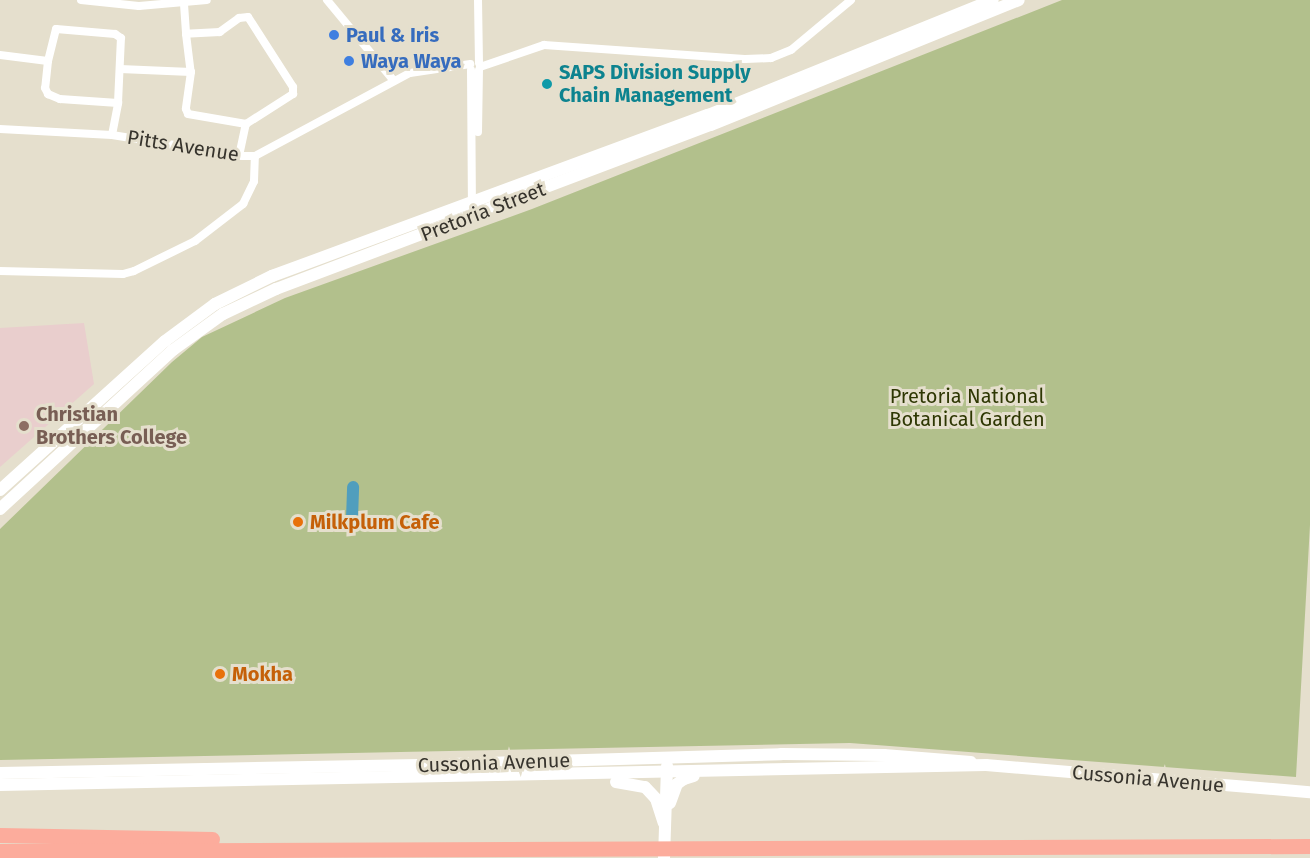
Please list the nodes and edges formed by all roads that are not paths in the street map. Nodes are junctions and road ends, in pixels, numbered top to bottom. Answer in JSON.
{"nodes":[{"id":1,"x":81,"y":0,"type":"edge"},
{"id":2,"x":207,"y":0,"type":"edge"},
{"id":3,"x":327,"y":0,"type":"edge"},
{"id":4,"x":478,"y":0,"type":"edge"},
{"id":5,"x":851,"y":0,"type":"edge"},
{"id":6,"x":993,"y":0,"type":"edge"},
{"id":7,"x":1019,"y":0,"type":"edge"},
{"id":8,"x":184,"y":4,"type":"junction"},
{"id":9,"x":186,"y":34,"type":"junction"},
{"id":10,"x":0,"y":55,"type":"edge"},
{"id":11,"x":48,"y":61,"type":"junction"},
{"id":12,"x":474,"y":66,"type":"junction"},
{"id":13,"x":120,"y":69,"type":"junction"},
{"id":14,"x":191,"y":72,"type":"junction"},
{"id":15,"x":394,"y":81,"type":"junction"},
{"id":16,"x":118,"y":104,"type":"junction"},
{"id":17,"x":246,"y":124,"type":"junction"},
{"id":18,"x":0,"y":129,"type":"edge"},
{"id":19,"x":112,"y":135,"type":"junction"},
{"id":20,"x":238,"y":156,"type":"junction"},
{"id":21,"x":255,"y":156,"type":"junction"},
{"id":22,"x":475,"y":200,"type":"junction"},
{"id":23,"x":475,"y":215,"type":"junction"},
{"id":24,"x":0,"y":272,"type":"edge"},
{"id":25,"x":0,"y":490,"type":"edge"},
{"id":26,"x":0,"y":509,"type":"edge"},
{"id":27,"x":666,"y":757,"type":"junction"},
{"id":28,"x":986,"y":765,"type":"junction"},
{"id":29,"x":0,"y":772,"type":"edge"},
{"id":30,"x":722,"y":772,"type":"junction"},
{"id":31,"x":667,"y":774,"type":"junction"},
{"id":32,"x":560,"y":775,"type":"junction"},
{"id":33,"x":0,"y":785,"type":"edge"},
{"id":34,"x":1310,"y":792,"type":"edge"},
{"id":35,"x":664,"y":823,"type":"junction"},
{"id":36,"x":4,"y":834,"type":"edge"},
{"id":37,"x":1310,"y":846,"type":"edge"},
{"id":38,"x":701,"y":849,"type":"junction"},
{"id":39,"x":0,"y":850,"type":"edge"},
{"id":40,"x":664,"y":858,"type":"edge"}],
"edges":[{"from":1,"to":8,"type":"street"},
{"from":2,"to":8,"type":"street"},
{"from":3,"to":15,"type":"street"},
{"from":4,"to":12,"type":"street"},
{"from":5,"to":12,"type":"street"},
{"from":6,"to":22,"type":"main road","name":"Pretoria Street"},
{"from":7,"to":23,"type":"main road","name":"Pretoria Street"},
{"from":8,"to":9,"type":"street"},
{"from":9,"to":14,"type":"street"},
{"from":9,"to":17,"type":"street"},
{"from":10,"to":11,"type":"street"},
{"from":11,"to":13,"type":"street"},
{"from":11,"to":16,"type":"street"},
{"from":12,"to":15,"type":"street","name":"Pitts Avenue"},
{"from":12,"to":22,"type":"street"},
{"from":13,"to":14,"type":"street"},
{"from":13,"to":16,"type":"street"},
{"from":14,"to":17,"type":"street"},
{"from":15,"to":21,"type":"street","name":"Pitts Avenue"},
{"from":16,"to":19,"type":"street"},
{"from":17,"to":20,"type":"street"},
{"from":18,"to":19,"type":"street","name":"Pitts Avenue"},
{"from":19,"to":20,"type":"street","name":"Pitts Avenue"},
{"from":20,"to":21,"type":"street","name":"Pitts Avenue"},
{"from":21,"to":24,"type":"street"},
{"from":22,"to":23,"type":"street"},
{"from":22,"to":25,"type":"main road","name":"Pretoria Street"},
{"from":23,"to":26,"type":"main road","name":"Pretoria Street"},
{"from":27,"to":28,"type":"main road","name":"Cussonia Avenue"},
{"from":27,"to":29,"type":"main road","name":"Cussonia Avenue"},
{"from":27,"to":31,"type":"main road"},
{"from":28,"to":30,"type":"main road","name":"Cussonia Avenue"},
{"from":28,"to":34,"type":"main road","name":"Cussonia Avenue"},
{"from":30,"to":31,"type":"main road","name":"Cussonia Avenue"},
{"from":30,"to":35,"type":"main road"},
{"from":31,"to":32,"type":"main road","name":"Cussonia Avenue"},
{"from":31,"to":35,"type":"main road"},
{"from":32,"to":33,"type":"main road","name":"Cussonia Avenue"},
{"from":32,"to":35,"type":"main road"},
{"from":35,"to":40,"type":"main road"},
{"from":36,"to":38,"type":"highway"},
{"from":37,"to":38,"type":"highway"},
{"from":38,"to":39,"type":"highway"}]}
